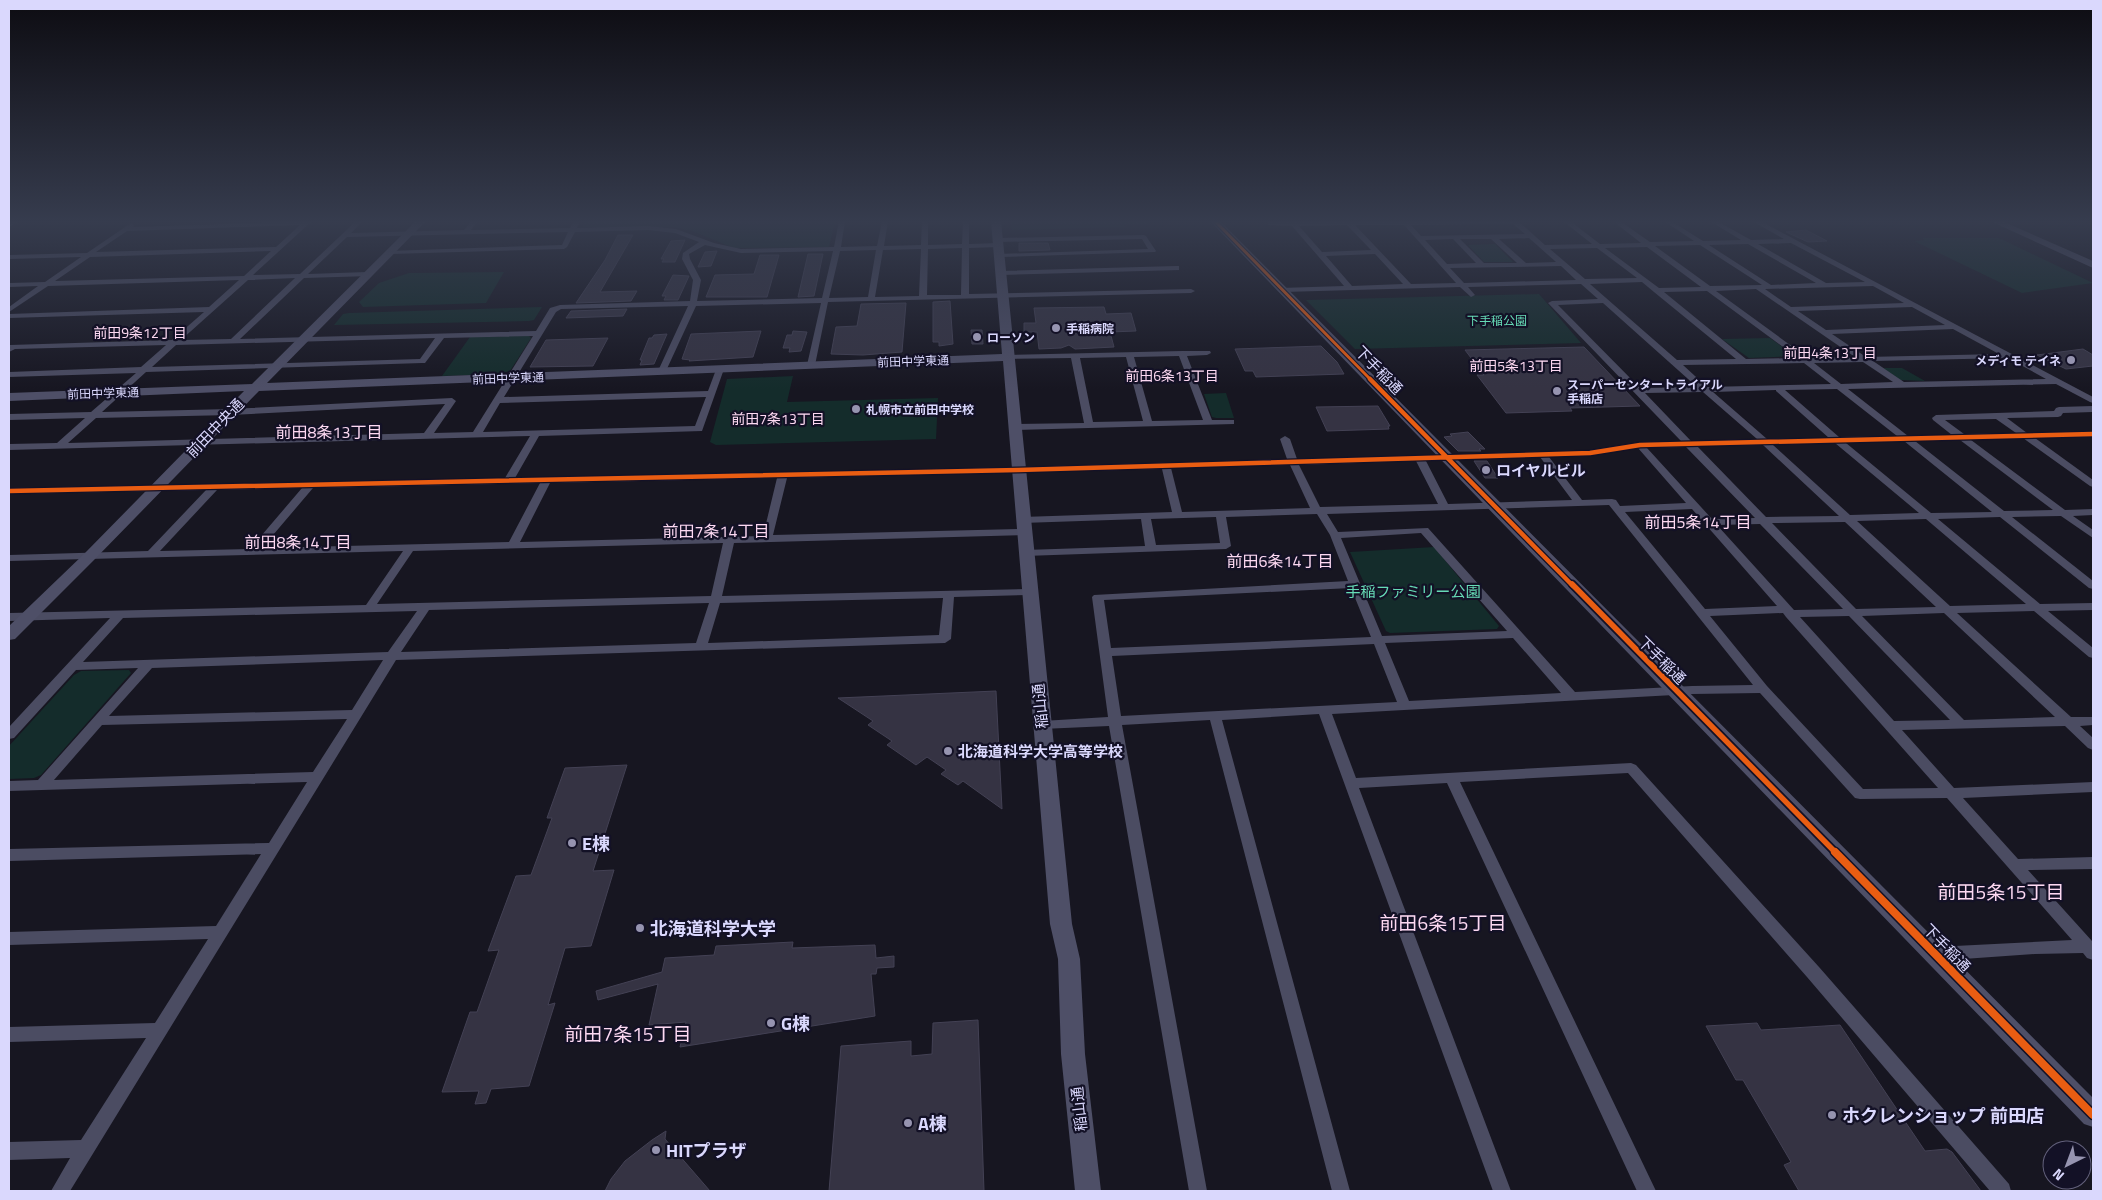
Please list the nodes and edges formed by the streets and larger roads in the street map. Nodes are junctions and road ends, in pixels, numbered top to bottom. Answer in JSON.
{"nodes":[{"id":1,"x":57,"y":277,"type":"edge"},
{"id":2,"x":274,"y":277,"type":"edge"},
{"id":3,"x":301,"y":277,"type":"edge"},
{"id":4,"x":364,"y":277,"type":"edge"},
{"id":5,"x":696,"y":277,"type":"edge"},
{"id":6,"x":830,"y":277,"type":"edge"},
{"id":7,"x":876,"y":277,"type":"edge"},
{"id":8,"x":923,"y":277,"type":"edge"},
{"id":9,"x":965,"y":277,"type":"edge"},
{"id":10,"x":1001,"y":277,"type":"edge"},
{"id":11,"x":1270,"y":277,"type":"edge"},
{"id":12,"x":1340,"y":277,"type":"edge"},
{"id":13,"x":1400,"y":277,"type":"edge"},
{"id":14,"x":1455,"y":277,"type":"edge"},
{"id":15,"x":1578,"y":277,"type":"edge"},
{"id":16,"x":1640,"y":277,"type":"edge"},
{"id":17,"x":1695,"y":277,"type":"edge"},
{"id":18,"x":1755,"y":277,"type":"edge"},
{"id":19,"x":1809,"y":277,"type":"edge"},
{"id":20,"x":1861,"y":277,"type":"edge"},
{"id":21,"x":246,"y":278,"type":"junction"},
{"id":22,"x":1644,"y":280,"type":"junction"},
{"id":23,"x":1583,"y":281,"type":"junction"},
{"id":24,"x":47,"y":284,"type":"junction"},
{"id":25,"x":1461,"y":284,"type":"junction"},
{"id":26,"x":1874,"y":284,"type":"junction"},
{"id":27,"x":9,"y":285,"type":"edge"},
{"id":28,"x":1409,"y":286,"type":"junction"},
{"id":29,"x":1824,"y":286,"type":"junction"},
{"id":30,"x":1349,"y":287,"type":"junction"},
{"id":31,"x":1756,"y":287,"type":"junction"},
{"id":32,"x":1770,"y":287,"type":"junction"},
{"id":33,"x":1710,"y":288,"type":"junction"},
{"id":34,"x":1283,"y":290,"type":"junction"},
{"id":35,"x":1657,"y":290,"type":"junction"},
{"id":36,"x":1191,"y":291,"type":"dead end"},
{"id":37,"x":1003,"y":295,"type":"junction"},
{"id":38,"x":1472,"y":295,"type":"dead end"},
{"id":39,"x":965,"y":296,"type":"junction"},
{"id":40,"x":923,"y":297,"type":"junction"},
{"id":41,"x":871,"y":299,"type":"junction"},
{"id":42,"x":824,"y":300,"type":"junction"},
{"id":43,"x":1605,"y":301,"type":"junction"},
{"id":44,"x":693,"y":304,"type":"junction"},
{"id":45,"x":1915,"y":305,"type":"junction"},
{"id":46,"x":1789,"y":309,"type":"junction"},
{"id":47,"x":9,"y":310,"type":"edge"},
{"id":48,"x":210,"y":310,"type":"junction"},
{"id":49,"x":9,"y":316,"type":"edge"},
{"id":50,"x":1955,"y":327,"type":"junction"},
{"id":51,"x":1823,"y":332,"type":"junction"},
{"id":52,"x":539,"y":333,"type":"junction"},
{"id":53,"x":442,"y":336,"type":"junction"},
{"id":54,"x":302,"y":339,"type":"junction"},
{"id":55,"x":234,"y":340,"type":"junction"},
{"id":56,"x":174,"y":342,"type":"junction"},
{"id":57,"x":9,"y":350,"type":"edge"},
{"id":58,"x":1182,"y":353,"type":"junction"},
{"id":59,"x":1208,"y":353,"type":"dead end"},
{"id":60,"x":1129,"y":354,"type":"junction"},
{"id":61,"x":1075,"y":356,"type":"junction"},
{"id":62,"x":2009,"y":356,"type":"junction"},
{"id":63,"x":1007,"y":357,"type":"junction"},
{"id":64,"x":1863,"y":358,"type":"junction"},
{"id":65,"x":1806,"y":360,"type":"junction"},
{"id":66,"x":1743,"y":361,"type":"junction"},
{"id":67,"x":1675,"y":363,"type":"junction"},
{"id":68,"x":811,"y":365,"type":"junction"},
{"id":69,"x":275,"y":367,"type":"junction"},
{"id":70,"x":720,"y":369,"type":"junction"},
{"id":71,"x":142,"y":371,"type":"junction"},
{"id":72,"x":662,"y":371,"type":"junction"},
{"id":73,"x":9,"y":374,"type":"edge"},
{"id":74,"x":512,"y":378,"type":"junction"},
{"id":75,"x":2058,"y":381,"type":"junction"},
{"id":76,"x":1903,"y":385,"type":"junction"},
{"id":77,"x":1840,"y":387,"type":"junction"},
{"id":78,"x":253,"y":388,"type":"junction"},
{"id":79,"x":1779,"y":389,"type":"junction"},
{"id":80,"x":1706,"y":390,"type":"junction"},
{"id":81,"x":1637,"y":391,"type":"junction"},
{"id":82,"x":118,"y":393,"type":"junction"},
{"id":83,"x":711,"y":394,"type":"junction"},
{"id":84,"x":9,"y":397,"type":"edge"},
{"id":85,"x":498,"y":400,"type":"junction"},
{"id":86,"x":2093,"y":400,"type":"edge"},
{"id":87,"x":2093,"y":409,"type":"edge"},
{"id":88,"x":231,"y":412,"type":"junction"},
{"id":89,"x":94,"y":415,"type":"junction"},
{"id":90,"x":1998,"y":416,"type":"junction"},
{"id":91,"x":9,"y":418,"type":"edge"},
{"id":92,"x":1208,"y":422,"type":"junction"},
{"id":93,"x":1231,"y":422,"type":"dead end"},
{"id":94,"x":1148,"y":424,"type":"junction"},
{"id":95,"x":1089,"y":425,"type":"junction"},
{"id":96,"x":1014,"y":427,"type":"junction"},
{"id":97,"x":536,"y":433,"type":"junction"},
{"id":98,"x":2093,"y":434,"type":"edge"},
{"id":99,"x":476,"y":435,"type":"junction"},
{"id":100,"x":427,"y":436,"type":"junction"},
{"id":101,"x":2025,"y":436,"type":"junction"},
{"id":102,"x":1962,"y":438,"type":"junction"},
{"id":103,"x":1285,"y":439,"type":"dead end"},
{"id":104,"x":1906,"y":439,"type":"junction"},
{"id":105,"x":1838,"y":441,"type":"junction"},
{"id":106,"x":201,"y":442,"type":"junction"},
{"id":107,"x":1765,"y":442,"type":"junction"},
{"id":108,"x":1690,"y":444,"type":"junction"},
{"id":109,"x":1640,"y":445,"type":"junction"},
{"id":110,"x":60,"y":446,"type":"junction"},
{"id":111,"x":9,"y":447,"type":"edge"},
{"id":112,"x":1543,"y":455,"type":"junction"},
{"id":113,"x":1448,"y":458,"type":"junction"},
{"id":114,"x":1420,"y":459,"type":"junction"},
{"id":115,"x":1293,"y":462,"type":"junction"},
{"id":116,"x":1166,"y":466,"type":"junction"},
{"id":117,"x":1018,"y":470,"type":"junction"},
{"id":118,"x":783,"y":475,"type":"junction"},
{"id":119,"x":509,"y":480,"type":"junction"},
{"id":120,"x":548,"y":480,"type":"junction"},
{"id":121,"x":311,"y":484,"type":"junction"},
{"id":122,"x":2093,"y":484,"type":"edge"},
{"id":123,"x":215,"y":486,"type":"junction"},
{"id":124,"x":155,"y":488,"type":"junction"},
{"id":125,"x":9,"y":491,"type":"edge"},
{"id":126,"x":1578,"y":501,"type":"junction"},
{"id":127,"x":1492,"y":504,"type":"junction"},
{"id":128,"x":1444,"y":506,"type":"junction"},
{"id":129,"x":1694,"y":506,"type":"junction"},
{"id":130,"x":1618,"y":509,"type":"junction"},
{"id":131,"x":1318,"y":510,"type":"junction"},
{"id":132,"x":2093,"y":512,"type":"edge"},
{"id":133,"x":1220,"y":513,"type":"junction"},
{"id":134,"x":2063,"y":513,"type":"junction"},
{"id":135,"x":2002,"y":514,"type":"junction"},
{"id":136,"x":1178,"y":515,"type":"junction"},
{"id":137,"x":1145,"y":516,"type":"junction"},
{"id":138,"x":1929,"y":517,"type":"junction"},
{"id":139,"x":1848,"y":518,"type":"junction"},
{"id":140,"x":1762,"y":521,"type":"junction"},
{"id":141,"x":1710,"y":522,"type":"junction"},
{"id":142,"x":1023,"y":526,"type":"junction"},
{"id":143,"x":1334,"y":534,"type":"junction"},
{"id":144,"x":2093,"y":535,"type":"edge"},
{"id":145,"x":767,"y":538,"type":"junction"},
{"id":146,"x":729,"y":540,"type":"junction"},
{"id":147,"x":513,"y":545,"type":"junction"},
{"id":148,"x":410,"y":548,"type":"junction"},
{"id":149,"x":1151,"y":548,"type":"junction"},
{"id":150,"x":253,"y":552,"type":"junction"},
{"id":151,"x":1025,"y":553,"type":"junction"},
{"id":152,"x":151,"y":554,"type":"junction"},
{"id":153,"x":90,"y":556,"type":"junction"},
{"id":154,"x":9,"y":558,"type":"edge"},
{"id":155,"x":1355,"y":584,"type":"junction"},
{"id":156,"x":2093,"y":586,"type":"edge"},
{"id":157,"x":1029,"y":592,"type":"junction"},
{"id":158,"x":949,"y":594,"type":"junction"},
{"id":159,"x":716,"y":600,"type":"junction"},
{"id":160,"x":2093,"y":606,"type":"edge"},
{"id":161,"x":425,"y":607,"type":"junction"},
{"id":162,"x":2037,"y":607,"type":"junction"},
{"id":163,"x":369,"y":608,"type":"junction"},
{"id":164,"x":1946,"y":610,"type":"junction"},
{"id":165,"x":1788,"y":612,"type":"junction"},
{"id":166,"x":1701,"y":613,"type":"junction"},
{"id":167,"x":1853,"y":613,"type":"junction"},
{"id":168,"x":120,"y":614,"type":"junction"},
{"id":169,"x":28,"y":616,"type":"junction"},
{"id":170,"x":9,"y":617,"type":"edge"},
{"id":171,"x":1515,"y":634,"type":"junction"},
{"id":172,"x":9,"y":635,"type":"edge"},
{"id":173,"x":1378,"y":640,"type":"junction"},
{"id":174,"x":701,"y":647,"type":"junction"},
{"id":175,"x":1106,"y":652,"type":"junction"},
{"id":176,"x":2093,"y":654,"type":"edge"},
{"id":177,"x":392,"y":656,"type":"junction"},
{"id":178,"x":148,"y":664,"type":"junction"},
{"id":179,"x":74,"y":666,"type":"junction"},
{"id":180,"x":1763,"y":689,"type":"junction"},
{"id":181,"x":1676,"y":691,"type":"junction"},
{"id":182,"x":1572,"y":697,"type":"junction"},
{"id":183,"x":1405,"y":706,"type":"junction"},
{"id":184,"x":1324,"y":710,"type":"junction"},
{"id":185,"x":356,"y":714,"type":"junction"},
{"id":186,"x":1215,"y":716,"type":"junction"},
{"id":187,"x":98,"y":721,"type":"junction"},
{"id":188,"x":1115,"y":721,"type":"junction"},
{"id":189,"x":2093,"y":721,"type":"edge"},
{"id":190,"x":2068,"y":722,"type":"junction"},
{"id":191,"x":1960,"y":723,"type":"junction"},
{"id":192,"x":1042,"y":725,"type":"junction"},
{"id":193,"x":1890,"y":726,"type":"junction"},
{"id":194,"x":9,"y":735,"type":"edge"},
{"id":195,"x":2093,"y":745,"type":"edge"},
{"id":196,"x":317,"y":777,"type":"junction"},
{"id":197,"x":1450,"y":778,"type":"junction"},
{"id":198,"x":1351,"y":783,"type":"junction"},
{"id":199,"x":42,"y":785,"type":"junction"},
{"id":200,"x":9,"y":786,"type":"edge"},
{"id":201,"x":2093,"y":787,"type":"edge"},
{"id":202,"x":1950,"y":793,"type":"junction"},
{"id":203,"x":273,"y":848,"type":"junction"},
{"id":204,"x":9,"y":856,"type":"edge"},
{"id":205,"x":2093,"y":863,"type":"edge"},
{"id":206,"x":2014,"y":865,"type":"junction"},
{"id":207,"x":221,"y":932,"type":"junction"},
{"id":208,"x":9,"y":938,"type":"edge"},
{"id":209,"x":2092,"y":951,"type":"edge"},
{"id":210,"x":1935,"y":954,"type":"junction"},
{"id":211,"x":160,"y":1030,"type":"junction"},
{"id":212,"x":9,"y":1034,"type":"edge"},
{"id":213,"x":2093,"y":1115,"type":"edge"},
{"id":214,"x":87,"y":1149,"type":"junction"},
{"id":215,"x":9,"y":1151,"type":"edge"},
{"id":216,"x":60,"y":1191,"type":"edge"},
{"id":217,"x":1088,"y":1191,"type":"edge"},
{"id":218,"x":1198,"y":1191,"type":"edge"},
{"id":219,"x":1341,"y":1191,"type":"edge"},
{"id":220,"x":1502,"y":1191,"type":"edge"},
{"id":221,"x":1647,"y":1191,"type":"edge"},
{"id":222,"x":2002,"y":1191,"type":"edge"}],
"edges":[{"from":1,"to":24,"type":"street"},
{"from":2,"to":21,"type":"street"},
{"from":3,"to":55,"type":"street"},
{"from":4,"to":54,"type":"street","name":"前田中央通"},
{"from":5,"to":44,"type":"street"},
{"from":6,"to":42,"type":"street"},
{"from":7,"to":41,"type":"street"},
{"from":8,"to":40,"type":"street"},
{"from":9,"to":39,"type":"street"},
{"from":10,"to":37,"type":"street","name":"稲山通"},
{"from":11,"to":34,"type":"street","name":"下手稲通"},
{"from":12,"to":30,"type":"street"},
{"from":13,"to":28,"type":"street"},
{"from":14,"to":25,"type":"street"},
{"from":15,"to":23,"type":"street"},
{"from":16,"to":22,"type":"street"},
{"from":17,"to":33,"type":"street"},
{"from":18,"to":32,"type":"street"},
{"from":19,"to":29,"type":"street"},
{"from":20,"to":26,"type":"street"},
{"from":21,"to":24,"type":"street"},
{"from":21,"to":48,"type":"street"},
{"from":22,"to":23,"type":"street"},
{"from":22,"to":35,"type":"street"},
{"from":23,"to":25,"type":"street"},
{"from":23,"to":43,"type":"street"},
{"from":24,"to":27,"type":"street"},
{"from":24,"to":47,"type":"street"},
{"from":25,"to":28,"type":"street"},
{"from":25,"to":38,"type":"street"},
{"from":26,"to":29,"type":"street"},
{"from":26,"to":45,"type":"street"},
{"from":28,"to":30,"type":"street"},
{"from":29,"to":32,"type":"street"},
{"from":30,"to":34,"type":"street"},
{"from":31,"to":32,"type":"street"},
{"from":31,"to":33,"type":"street"},
{"from":31,"to":46,"type":"street"},
{"from":33,"to":35,"type":"street"},
{"from":33,"to":65,"type":"street"},
{"from":34,"to":113,"type":"street","name":"下手稲通"},
{"from":35,"to":66,"type":"street"},
{"from":36,"to":37,"type":"street"},
{"from":37,"to":39,"type":"street"},
{"from":37,"to":63,"type":"street","name":"稲山通"},
{"from":39,"to":40,"type":"street"},
{"from":40,"to":41,"type":"street"},
{"from":41,"to":42,"type":"street"},
{"from":42,"to":44,"type":"street"},
{"from":42,"to":68,"type":"street"},
{"from":43,"to":67,"type":"street"},
{"from":43,"to":81,"type":"street"},
{"from":44,"to":52,"type":"street"},
{"from":44,"to":72,"type":"street"},
{"from":45,"to":46,"type":"street"},
{"from":45,"to":50,"type":"street"},
{"from":46,"to":51,"type":"street"},
{"from":48,"to":49,"type":"street"},
{"from":48,"to":56,"type":"street"},
{"from":50,"to":51,"type":"street"},
{"from":50,"to":62,"type":"street"},
{"from":51,"to":64,"type":"street"},
{"from":52,"to":53,"type":"street"},
{"from":52,"to":74,"type":"street"},
{"from":53,"to":54,"type":"street"},
{"from":53,"to":69,"type":"street"},
{"from":54,"to":55,"type":"street"},
{"from":54,"to":69,"type":"street","name":"前田中央通"},
{"from":55,"to":56,"type":"street"},
{"from":56,"to":57,"type":"street"},
{"from":56,"to":71,"type":"street"},
{"from":58,"to":59,"type":"street"},
{"from":58,"to":60,"type":"street"},
{"from":58,"to":92,"type":"street"},
{"from":60,"to":61,"type":"street"},
{"from":60,"to":94,"type":"street"},
{"from":61,"to":63,"type":"street"},
{"from":61,"to":95,"type":"street"},
{"from":62,"to":64,"type":"street"},
{"from":62,"to":75,"type":"street"},
{"from":63,"to":68,"type":"street","name":"前田中学東通"},
{"from":63,"to":96,"type":"street","name":"稲山通"},
{"from":64,"to":65,"type":"street"},
{"from":64,"to":76,"type":"street"},
{"from":65,"to":66,"type":"street"},
{"from":65,"to":77,"type":"street"},
{"from":66,"to":67,"type":"street"},
{"from":67,"to":80,"type":"street"},
{"from":68,"to":70,"type":"street","name":"前田中学東通"},
{"from":69,"to":71,"type":"street"},
{"from":69,"to":78,"type":"street","name":"前田中央通"},
{"from":70,"to":72,"type":"street","name":"前田中学東通"},
{"from":70,"to":83,"type":"street"},
{"from":71,"to":73,"type":"street"},
{"from":71,"to":82,"type":"street"},
{"from":72,"to":74,"type":"street","name":"前田中学東通"},
{"from":74,"to":78,"type":"street","name":"前田中学東通"},
{"from":74,"to":85,"type":"street"},
{"from":75,"to":76,"type":"street"},
{"from":75,"to":86,"type":"street"},
{"from":76,"to":77,"type":"street"},
{"from":77,"to":79,"type":"street"},
{"from":77,"to":104,"type":"street"},
{"from":78,"to":82,"type":"street","name":"前田中学東通"},
{"from":78,"to":88,"type":"street","name":"前田中央通"},
{"from":79,"to":80,"type":"street"},
{"from":79,"to":105,"type":"street"},
{"from":80,"to":81,"type":"street"},
{"from":80,"to":107,"type":"street"},
{"from":81,"to":108,"type":"street"},
{"from":82,"to":84,"type":"street","name":"前田中学東通"},
{"from":82,"to":89,"type":"street"},
{"from":83,"to":85,"type":"street"},
{"from":83,"to":97,"type":"street"},
{"from":85,"to":99,"type":"street"},
{"from":87,"to":90,"type":"street"},
{"from":88,"to":89,"type":"street"},
{"from":88,"to":100,"type":"street"},
{"from":88,"to":106,"type":"street","name":"前田中央通"},
{"from":89,"to":91,"type":"street"},
{"from":89,"to":110,"type":"street"},
{"from":90,"to":101,"type":"street"},
{"from":90,"to":102,"type":"street"},
{"from":92,"to":93,"type":"street"},
{"from":92,"to":94,"type":"street"},
{"from":94,"to":95,"type":"street"},
{"from":95,"to":96,"type":"street"},
{"from":96,"to":117,"type":"street","name":"稲山通"},
{"from":97,"to":99,"type":"street"},
{"from":97,"to":119,"type":"street"},
{"from":98,"to":101,"type":"street"},
{"from":99,"to":100,"type":"street"},
{"from":100,"to":106,"type":"street"},
{"from":101,"to":102,"type":"street"},
{"from":101,"to":122,"type":"street"},
{"from":102,"to":104,"type":"street"},
{"from":102,"to":134,"type":"street"},
{"from":103,"to":115,"type":"street"},
{"from":104,"to":105,"type":"street"},
{"from":104,"to":135,"type":"street"},
{"from":105,"to":107,"type":"street"},
{"from":105,"to":138,"type":"street"},
{"from":106,"to":110,"type":"street"},
{"from":106,"to":124,"type":"street","name":"前田中央通"},
{"from":107,"to":108,"type":"street"},
{"from":107,"to":139,"type":"street"},
{"from":108,"to":109,"type":"street"},
{"from":108,"to":140,"type":"street"},
{"from":109,"to":112,"type":"street"},
{"from":109,"to":129,"type":"street"},
{"from":110,"to":111,"type":"street"},
{"from":112,"to":113,"type":"street"},
{"from":112,"to":126,"type":"street"},
{"from":113,"to":114,"type":"street"},
{"from":113,"to":127,"type":"street","name":"下手稲通"},
{"from":114,"to":115,"type":"street"},
{"from":114,"to":128,"type":"street"},
{"from":115,"to":116,"type":"street"},
{"from":115,"to":131,"type":"street"},
{"from":116,"to":117,"type":"street"},
{"from":116,"to":136,"type":"street"},
{"from":117,"to":118,"type":"street"},
{"from":117,"to":142,"type":"street","name":"稲山通"},
{"from":118,"to":120,"type":"street"},
{"from":118,"to":145,"type":"street"},
{"from":119,"to":120,"type":"street"},
{"from":119,"to":121,"type":"street"},
{"from":120,"to":147,"type":"street"},
{"from":121,"to":123,"type":"street"},
{"from":121,"to":150,"type":"street"},
{"from":123,"to":124,"type":"street"},
{"from":123,"to":152,"type":"street"},
{"from":124,"to":125,"type":"street"},
{"from":124,"to":153,"type":"street","name":"前田中央通"},
{"from":126,"to":127,"type":"street"},
{"from":126,"to":130,"type":"street"},
{"from":127,"to":128,"type":"street"},
{"from":127,"to":181,"type":"street","name":"下手稲通"},
{"from":128,"to":131,"type":"street"},
{"from":129,"to":130,"type":"street"},
{"from":129,"to":141,"type":"street"},
{"from":130,"to":166,"type":"street"},
{"from":131,"to":133,"type":"street"},
{"from":131,"to":143,"type":"street"},
{"from":132,"to":134,"type":"street"},
{"from":133,"to":136,"type":"street"},
{"from":133,"to":149,"type":"street"},
{"from":134,"to":135,"type":"street"},
{"from":134,"to":144,"type":"street"},
{"from":135,"to":138,"type":"street"},
{"from":135,"to":156,"type":"street"},
{"from":136,"to":137,"type":"street"},
{"from":137,"to":142,"type":"street"},
{"from":137,"to":149,"type":"street"},
{"from":138,"to":139,"type":"street"},
{"from":138,"to":162,"type":"street"},
{"from":139,"to":140,"type":"street"},
{"from":139,"to":164,"type":"street"},
{"from":140,"to":141,"type":"street"},
{"from":140,"to":167,"type":"street"},
{"from":141,"to":165,"type":"street"},
{"from":142,"to":145,"type":"street"},
{"from":142,"to":151,"type":"street","name":"稲山通"},
{"from":143,"to":155,"type":"street"},
{"from":143,"to":171,"type":"street"},
{"from":145,"to":146,"type":"street"},
{"from":146,"to":147,"type":"street"},
{"from":146,"to":159,"type":"street"},
{"from":147,"to":148,"type":"street"},
{"from":148,"to":150,"type":"street"},
{"from":148,"to":163,"type":"street"},
{"from":149,"to":151,"type":"street"},
{"from":150,"to":152,"type":"street"},
{"from":151,"to":157,"type":"street","name":"稲山通"},
{"from":152,"to":153,"type":"street"},
{"from":153,"to":154,"type":"street"},
{"from":153,"to":169,"type":"street","name":"前田中央通"},
{"from":155,"to":173,"type":"street"},
{"from":155,"to":175,"type":"street"},
{"from":157,"to":158,"type":"street"},
{"from":157,"to":192,"type":"street","name":"稲山通"},
{"from":158,"to":159,"type":"street"},
{"from":158,"to":174,"type":"street"},
{"from":159,"to":161,"type":"street"},
{"from":159,"to":174,"type":"street"},
{"from":160,"to":162,"type":"street"},
{"from":161,"to":163,"type":"street"},
{"from":161,"to":177,"type":"street"},
{"from":162,"to":164,"type":"street"},
{"from":162,"to":176,"type":"street"},
{"from":163,"to":168,"type":"street"},
{"from":164,"to":167,"type":"street"},
{"from":164,"to":190,"type":"street"},
{"from":165,"to":166,"type":"street"},
{"from":165,"to":167,"type":"street"},
{"from":165,"to":193,"type":"street"},
{"from":166,"to":180,"type":"street"},
{"from":167,"to":191,"type":"street"},
{"from":168,"to":169,"type":"street"},
{"from":168,"to":179,"type":"street"},
{"from":169,"to":170,"type":"street"},
{"from":169,"to":172,"type":"street","name":"前田中央通"},
{"from":171,"to":173,"type":"street"},
{"from":171,"to":182,"type":"street"},
{"from":173,"to":175,"type":"street"},
{"from":173,"to":183,"type":"street"},
{"from":174,"to":177,"type":"street"},
{"from":175,"to":188,"type":"street"},
{"from":177,"to":178,"type":"street"},
{"from":177,"to":185,"type":"street"},
{"from":178,"to":179,"type":"street"},
{"from":178,"to":187,"type":"street"},
{"from":179,"to":194,"type":"street"},
{"from":180,"to":181,"type":"street"},
{"from":180,"to":202,"type":"street"},
{"from":181,"to":182,"type":"street"},
{"from":181,"to":210,"type":"street","name":"下手稲通"},
{"from":182,"to":183,"type":"street"},
{"from":183,"to":184,"type":"street"},
{"from":184,"to":186,"type":"street"},
{"from":184,"to":198,"type":"street"},
{"from":185,"to":187,"type":"street"},
{"from":185,"to":196,"type":"street"},
{"from":186,"to":188,"type":"street"},
{"from":186,"to":219,"type":"street"},
{"from":187,"to":199,"type":"street"},
{"from":188,"to":192,"type":"street"},
{"from":188,"to":218,"type":"street"},
{"from":189,"to":190,"type":"street"},
{"from":190,"to":191,"type":"street"},
{"from":190,"to":195,"type":"street"},
{"from":191,"to":193,"type":"street"},
{"from":192,"to":217,"type":"street","name":"稲山通"},
{"from":193,"to":202,"type":"street"},
{"from":196,"to":199,"type":"street"},
{"from":196,"to":203,"type":"street"},
{"from":197,"to":198,"type":"street"},
{"from":197,"to":221,"type":"street"},
{"from":197,"to":222,"type":"street"},
{"from":198,"to":220,"type":"street"},
{"from":199,"to":200,"type":"street"},
{"from":201,"to":202,"type":"street"},
{"from":202,"to":206,"type":"street"},
{"from":203,"to":204,"type":"street"},
{"from":203,"to":207,"type":"street"},
{"from":205,"to":206,"type":"street"},
{"from":206,"to":209,"type":"street"},
{"from":207,"to":208,"type":"street"},
{"from":207,"to":211,"type":"street"},
{"from":209,"to":210,"type":"street"},
{"from":210,"to":213,"type":"street","name":"下手稲通"},
{"from":211,"to":212,"type":"street"},
{"from":211,"to":214,"type":"street"},
{"from":214,"to":215,"type":"street"},
{"from":214,"to":216,"type":"street"}]}
